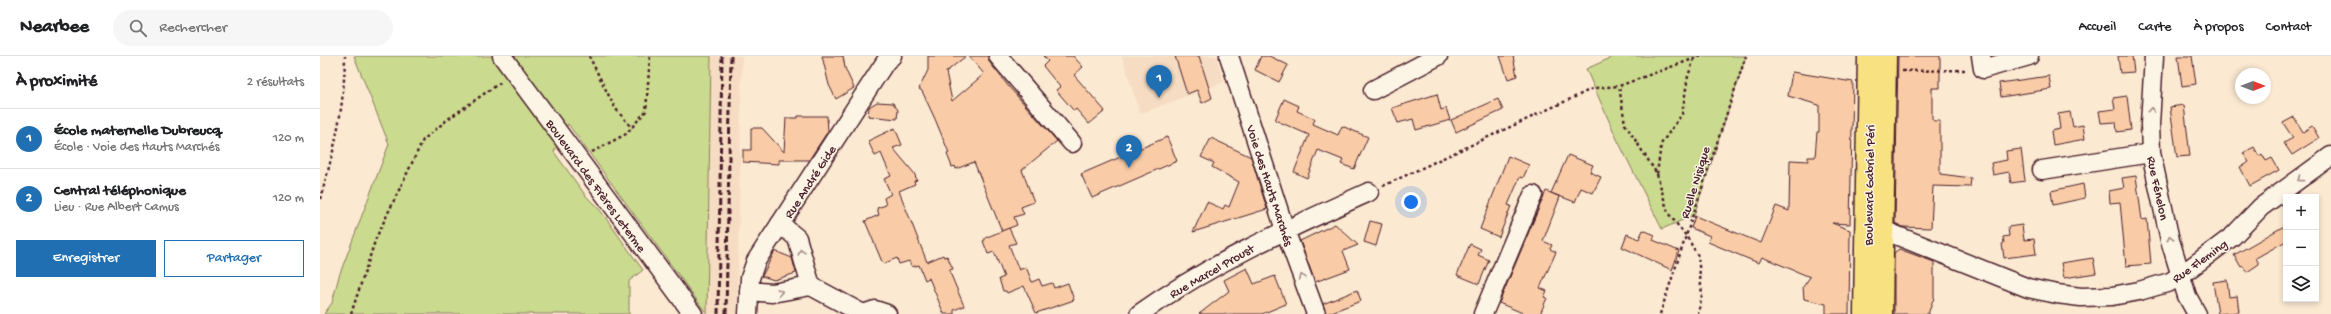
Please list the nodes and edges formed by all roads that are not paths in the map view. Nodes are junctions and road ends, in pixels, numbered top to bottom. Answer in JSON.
{"nodes":[{"id":1,"x":502,"y":56,"type":"edge"},
{"id":2,"x":892,"y":56,"type":"edge"},
{"id":3,"x":998,"y":56,"type":"edge"},
{"id":4,"x":1229,"y":56,"type":"edge"},
{"id":5,"x":1438,"y":56,"type":"edge"},
{"id":6,"x":2029,"y":56,"type":"edge"},
{"id":7,"x":2154,"y":56,"type":"edge"},
{"id":8,"x":1879,"y":60,"type":"edge"},
{"id":9,"x":1982,"y":63,"type":"edge"},
{"id":10,"x":1373,"y":90,"type":"dead end"},
{"id":11,"x":1072,"y":143,"type":"dead end"},
{"id":12,"x":2151,"y":153,"type":"junction"},
{"id":13,"x":2331,"y":156,"type":"edge"},
{"id":14,"x":2042,"y":170,"type":"dead end"},
{"id":15,"x":1369,"y":192,"type":"road end"},
{"id":16,"x":1532,"y":195,"type":"dead end"},
{"id":17,"x":780,"y":224,"type":"junction"},
{"id":18,"x":1875,"y":225,"type":"junction"},
{"id":19,"x":1285,"y":230,"type":"junction"},
{"id":20,"x":2181,"y":275,"type":"junction"},
{"id":21,"x":812,"y":286,"type":"junction"},
{"id":22,"x":749,"y":291,"type":"junction"},
{"id":23,"x":692,"y":314,"type":"edge"},
{"id":24,"x":748,"y":314,"type":"edge"},
{"id":25,"x":887,"y":314,"type":"edge"},
{"id":26,"x":1139,"y":314,"type":"edge"},
{"id":27,"x":1314,"y":314,"type":"edge"},
{"id":28,"x":1483,"y":314,"type":"edge"},
{"id":29,"x":1865,"y":314,"type":"edge"},
{"id":30,"x":1872,"y":314,"type":"edge"},
{"id":31,"x":1881,"y":314,"type":"edge"},
{"id":32,"x":2198,"y":314,"type":"edge"}],
"edges":[{"from":1,"to":23,"type":"street","name":"Boulevard des Frères Leterme"},
{"from":2,"to":17,"type":"street","name":"Rue André Gide"},
{"from":3,"to":11,"type":"street"},
{"from":4,"to":19,"type":"street","name":"Voie des Hauts Marchés"},
{"from":5,"to":10,"type":"street"},
{"from":6,"to":9,"type":"street"},
{"from":12,"to":7,"type":"street","name":"Rue Fénelon","one_way":true},
{"from":8,"to":18,"type":"main road","name":"Boulevard Gabriel Péri"},
{"from":8,"to":18,"type":"main road","name":"Boulevard Gabriel Péri"},
{"from":12,"to":14,"type":"street"},
{"from":20,"to":12,"type":"street","name":"Rue Fénelon","one_way":true},
{"from":13,"to":20,"type":"street","name":"Rue Fleming","one_way":true},
{"from":15,"to":19,"type":"street","name":"Rue Marcel Proust"},
{"from":16,"to":28,"type":"street"},
{"from":21,"to":17,"type":"street","one_way":true},
{"from":17,"to":22,"type":"street","name":"Rue André Gide"},
{"from":18,"to":20,"type":"street","name":"Rue Fleming"},
{"from":18,"to":29,"type":"main road","name":"Boulevard Gabriel Péri"},
{"from":18,"to":30,"type":"street"},
{"from":18,"to":31,"type":"main road","name":"Boulevard Gabriel Péri"},
{"from":19,"to":26,"type":"street","name":"Rue Marcel Proust"},
{"from":27,"to":19,"type":"street","name":"Voie des Hauts Marchés","one_way":true},
{"from":20,"to":32,"type":"street","name":"Rue Fénelon"},
{"from":22,"to":21,"type":"street","one_way":true},
{"from":21,"to":25,"type":"street"},
{"from":22,"to":24,"type":"street","name":"Rue André Gide"}]}
